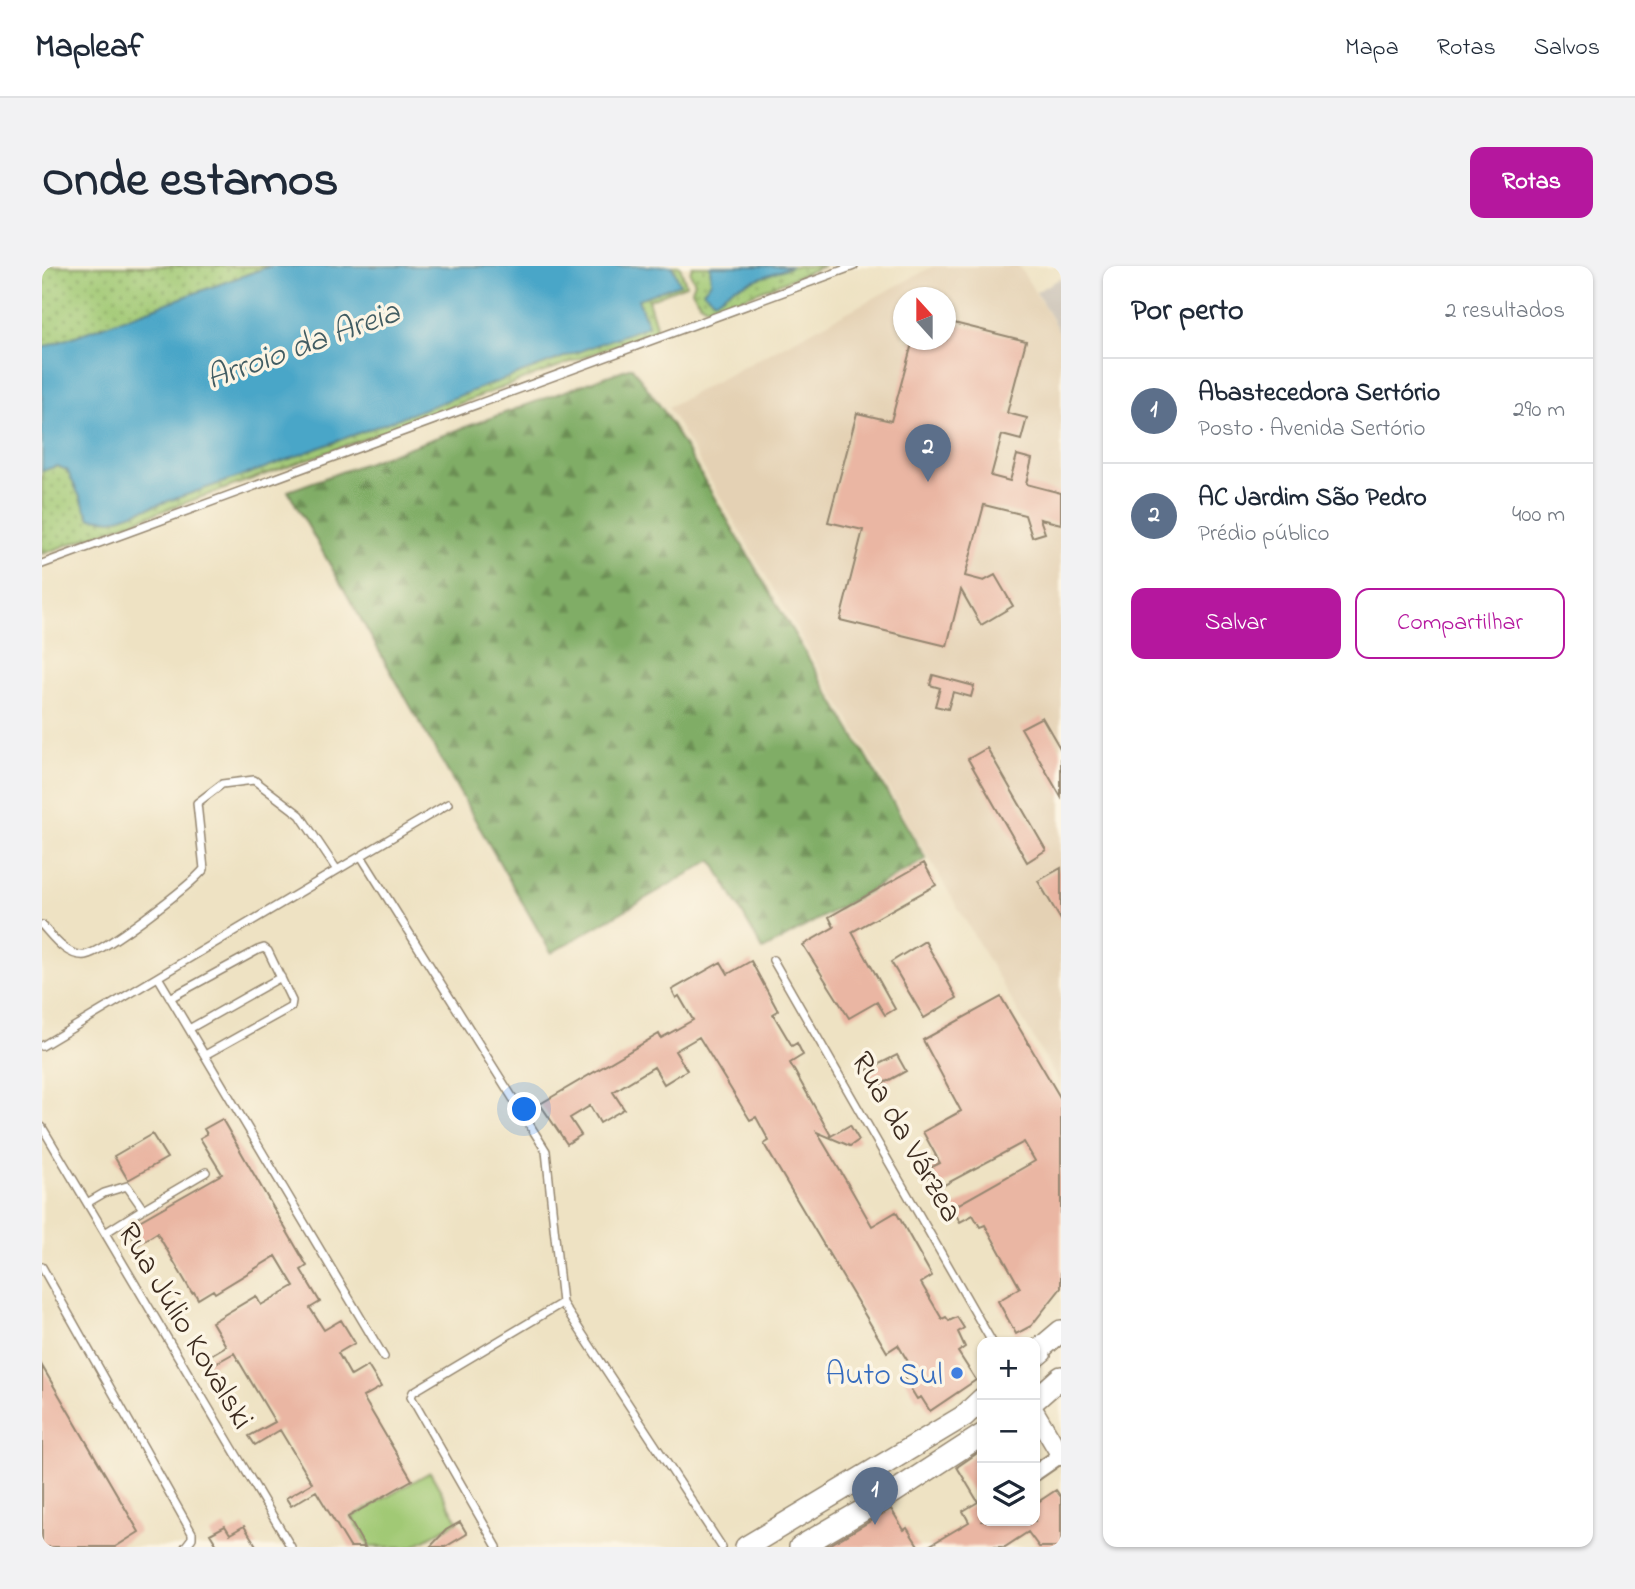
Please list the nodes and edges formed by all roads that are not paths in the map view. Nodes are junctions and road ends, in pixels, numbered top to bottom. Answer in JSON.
{"nodes":[{"id":1,"x":854,"y":266,"type":"edge"},
{"id":2,"x":42,"y":564,"type":"edge"},
{"id":3,"x":448,"y":804,"type":"dead end"},
{"id":4,"x":361,"y":856,"type":"junction"},
{"id":5,"x":337,"y":870,"type":"junction"},
{"id":6,"x":42,"y":925,"type":"edge"},
{"id":7,"x":773,"y":960,"type":"dead end"},
{"id":8,"x":158,"y":976,"type":"junction"},
{"id":9,"x":281,"y":977,"type":"junction"},
{"id":10,"x":170,"y":998,"type":"junction"},
{"id":11,"x":189,"y":1028,"type":"junction"},
{"id":12,"x":42,"y":1045,"type":"edge"},
{"id":13,"x":205,"y":1055,"type":"junction"},
{"id":14,"x":42,"y":1127,"type":"edge"},
{"id":15,"x":206,"y":1172,"type":"dead end"},
{"id":16,"x":87,"y":1203,"type":"junction"},
{"id":17,"x":143,"y":1209,"type":"junction"},
{"id":18,"x":105,"y":1233,"type":"junction"},
{"id":19,"x":42,"y":1267,"type":"edge"},
{"id":20,"x":562,"y":1303,"type":"junction"},
{"id":21,"x":1061,"y":1331,"type":"edge"},
{"id":22,"x":989,"y":1337,"type":"edge"},
{"id":23,"x":1044,"y":1352,"type":"edge"},
{"id":24,"x":384,"y":1357,"type":"dead end"},
{"id":25,"x":1061,"y":1368,"type":"edge"},
{"id":26,"x":1061,"y":1377,"type":"edge"},
{"id":27,"x":1040,"y":1387,"type":"edge"},
{"id":28,"x":1040,"y":1396,"type":"edge"},
{"id":29,"x":981,"y":1400,"type":"edge"},
{"id":30,"x":977,"y":1412,"type":"edge"},
{"id":31,"x":1040,"y":1420,"type":"edge"},
{"id":32,"x":977,"y":1430,"type":"edge"},
{"id":33,"x":977,"y":1438,"type":"edge"},
{"id":34,"x":1061,"y":1456,"type":"edge"},
{"id":35,"x":1040,"y":1470,"type":"edge"},
{"id":36,"x":185,"y":1547,"type":"edge"},
{"id":37,"x":291,"y":1547,"type":"edge"},
{"id":38,"x":497,"y":1547,"type":"edge"},
{"id":39,"x":722,"y":1547,"type":"edge"},
{"id":40,"x":746,"y":1547,"type":"edge"},
{"id":41,"x":760,"y":1547,"type":"edge"},
{"id":42,"x":787,"y":1547,"type":"edge"},
{"id":43,"x":800,"y":1547,"type":"edge"}],
"edges":[{"from":1,"to":2,"type":"lane"},
{"from":3,"to":4,"type":"lane"},
{"from":4,"to":5,"type":"lane"},
{"from":4,"to":20,"type":"lane"},
{"from":5,"to":6,"type":"lane"},
{"from":5,"to":8,"type":"lane"},
{"from":7,"to":22,"type":"lane","name":"Rua da Várzea"},
{"from":8,"to":10,"type":"lane"},
{"from":8,"to":12,"type":"lane"},
{"from":9,"to":10,"type":"lane"},
{"from":9,"to":11,"type":"lane"},
{"from":9,"to":13,"type":"lane"},
{"from":10,"to":11,"type":"lane"},
{"from":11,"to":13,"type":"lane"},
{"from":13,"to":24,"type":"lane"},
{"from":14,"to":16,"type":"lane","name":"Rua Júlio Kovalski"},
{"from":15,"to":17,"type":"lane"},
{"from":16,"to":17,"type":"lane"},
{"from":16,"to":18,"type":"lane","name":"Rua Júlio Kovalski"},
{"from":17,"to":18,"type":"lane"},
{"from":18,"to":37,"type":"lane","name":"Rua Júlio Kovalski"},
{"from":19,"to":36,"type":"lane"},
{"from":20,"to":38,"type":"lane"},
{"from":20,"to":39,"type":"lane"},
{"from":21,"to":23,"type":"main road"},
{"from":25,"to":27,"type":"lane"},
{"from":26,"to":28,"type":"main road"},
{"from":29,"to":40,"type":"main road"},
{"from":30,"to":41,"type":"lane"},
{"from":31,"to":34,"type":"street"},
{"from":32,"to":42,"type":"lane"},
{"from":33,"to":43,"type":"main road"},
{"from":34,"to":35,"type":"street"}]}
